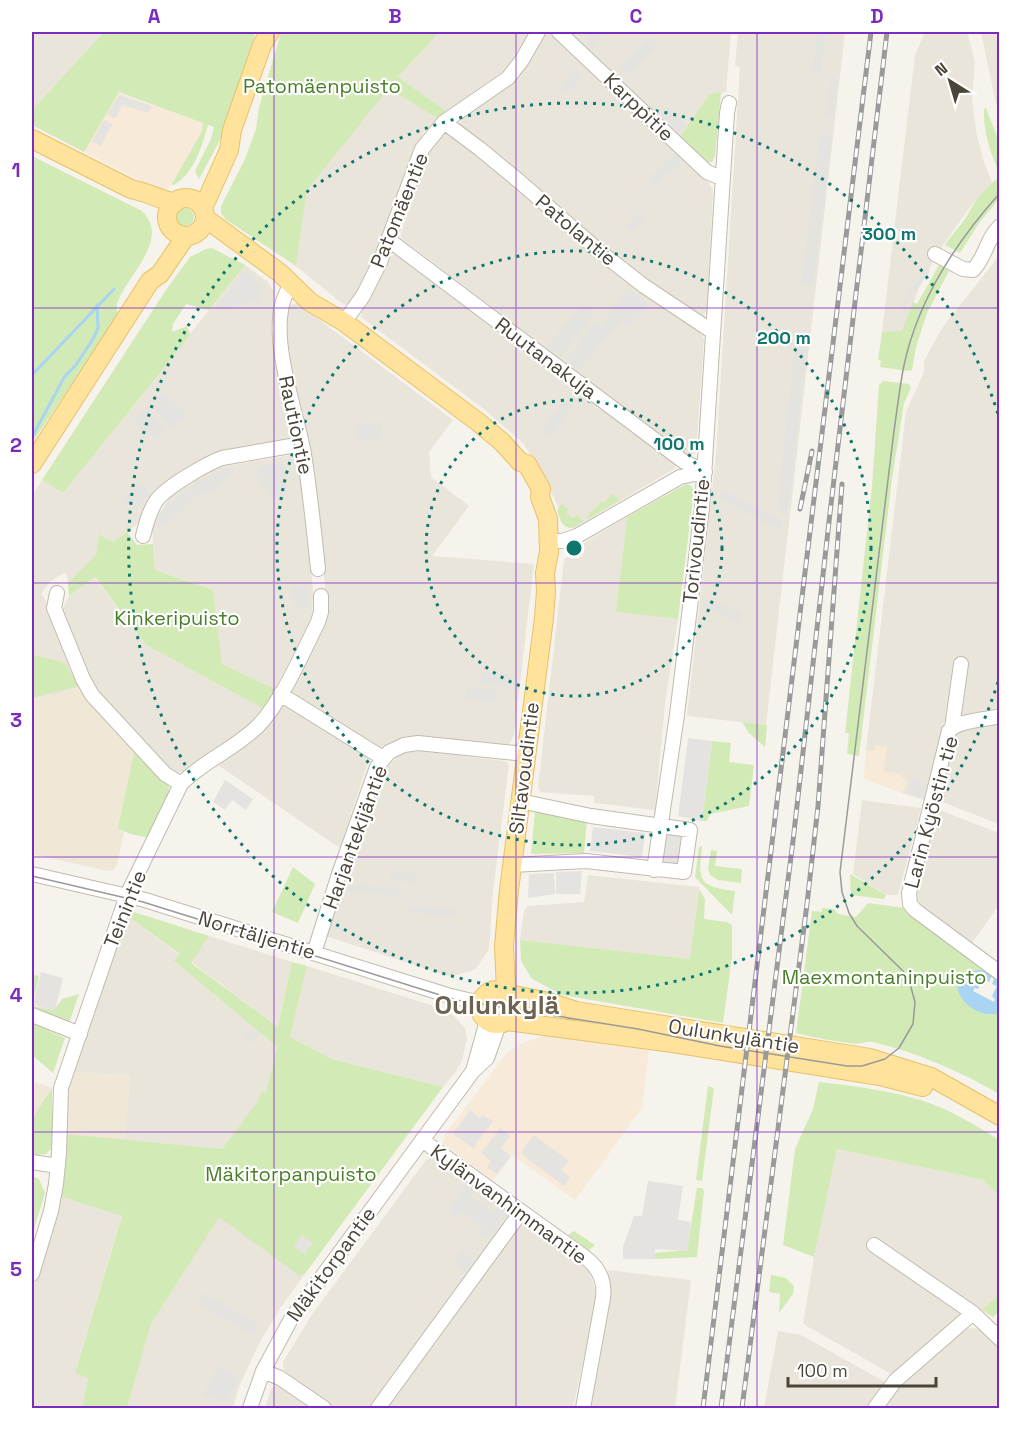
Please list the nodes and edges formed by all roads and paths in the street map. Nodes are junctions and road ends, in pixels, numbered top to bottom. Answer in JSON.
{"nodes":[{"id":1,"x":538,"y":32,"type":"edge"},
{"id":2,"x":559,"y":32,"type":"edge"},
{"id":3,"x":264,"y":36,"type":"edge"},
{"id":4,"x":729,"y":103,"type":"dead end"},
{"id":5,"x":444,"y":122,"type":"junction"},
{"id":6,"x":32,"y":139,"type":"edge"},
{"id":7,"x":721,"y":178,"type":"junction"},
{"id":8,"x":186,"y":217,"type":"junction"},
{"id":9,"x":999,"y":226,"type":"edge"},
{"id":10,"x":389,"y":240,"type":"junction"},
{"id":11,"x":935,"y":254,"type":"dead end"},
{"id":12,"x":292,"y":284,"type":"junction"},
{"id":13,"x":344,"y":322,"type":"junction"},
{"id":14,"x":713,"y":332,"type":"junction"},
{"id":15,"x":302,"y":444,"type":"junction"},
{"id":16,"x":32,"y":464,"type":"edge"},
{"id":17,"x":705,"y":472,"type":"junction"},
{"id":18,"x":143,"y":536,"type":"dead end"},
{"id":19,"x":549,"y":546,"type":"junction"},
{"id":20,"x":318,"y":568,"type":"dead end"},
{"id":21,"x":57,"y":593,"type":"dead end"},
{"id":22,"x":321,"y":596,"type":"dead end"},
{"id":23,"x":961,"y":664,"type":"dead end"},
{"id":24,"x":280,"y":694,"type":"junction"},
{"id":25,"x":999,"y":716,"type":"edge"},
{"id":26,"x":951,"y":728,"type":"junction"},
{"id":27,"x":525,"y":754,"type":"junction"},
{"id":28,"x":383,"y":759,"type":"junction"},
{"id":29,"x":181,"y":784,"type":"junction"},
{"id":30,"x":520,"y":801,"type":"junction"},
{"id":31,"x":661,"y":825,"type":"junction"},
{"id":32,"x":512,"y":865,"type":"junction"},
{"id":33,"x":654,"y":870,"type":"junction"},
{"id":34,"x":32,"y":874,"type":"edge"},
{"id":35,"x":127,"y":895,"type":"junction"},
{"id":36,"x":314,"y":953,"type":"junction"},
{"id":37,"x":999,"y":973,"type":"edge"},
{"id":38,"x":496,"y":995,"type":"junction"},
{"id":39,"x":32,"y":1015,"type":"edge"},
{"id":40,"x":498,"y":1022,"type":"junction"},
{"id":41,"x":80,"y":1034,"type":"junction"},
{"id":42,"x":954,"y":1092,"type":"junction"},
{"id":43,"x":999,"y":1116,"type":"edge"},
{"id":44,"x":422,"y":1140,"type":"junction"},
{"id":45,"x":32,"y":1162,"type":"edge"},
{"id":46,"x":58,"y":1166,"type":"junction"},
{"id":47,"x":521,"y":1212,"type":"junction"},
{"id":48,"x":874,"y":1245,"type":"dead end"},
{"id":49,"x":32,"y":1274,"type":"edge"},
{"id":50,"x":973,"y":1313,"type":"junction"},
{"id":51,"x":999,"y":1339,"type":"edge"},
{"id":52,"x":262,"y":1371,"type":"junction"},
{"id":53,"x":250,"y":1408,"type":"edge"},
{"id":54,"x":324,"y":1408,"type":"edge"},
{"id":55,"x":378,"y":1408,"type":"edge"},
{"id":56,"x":583,"y":1408,"type":"edge"},
{"id":57,"x":875,"y":1408,"type":"edge"}],
"edges":[{"from":1,"to":5,"type":"street","name":"Patomäentie"},
{"from":2,"to":7,"type":"street","name":"Karppitie"},
{"from":3,"to":8,"type":"main road"},
{"from":4,"to":7,"type":"street","name":"Torivoudintie"},
{"from":5,"to":10,"type":"street","name":"Patomäentie"},
{"from":5,"to":14,"type":"street","name":"Patolantie"},
{"from":6,"to":8,"type":"main road","name":"Siltavoudintie"},
{"from":7,"to":14,"type":"street","name":"Torivoudintie"},
{"from":8,"to":12,"type":"main road","name":"Siltavoudintie"},
{"from":8,"to":16,"type":"main road"},
{"from":9,"to":11,"type":"street"},
{"from":10,"to":13,"type":"street","name":"Patomäentie"},
{"from":10,"to":17,"type":"street","name":"Ruutanakuja"},
{"from":12,"to":13,"type":"main road","name":"Siltavoudintie"},
{"from":12,"to":15,"type":"street","name":"Rautiontie"},
{"from":13,"to":19,"type":"main road","name":"Siltavoudintie"},
{"from":14,"to":17,"type":"street","name":"Torivoudintie"},
{"from":15,"to":18,"type":"street"},
{"from":15,"to":20,"type":"street","name":"Rautiontie"},
{"from":17,"to":19,"type":"street"},
{"from":17,"to":31,"type":"street","name":"Torivoudintie"},
{"from":19,"to":27,"type":"main road","name":"Siltavoudintie"},
{"from":21,"to":29,"type":"street"},
{"from":22,"to":24,"type":"street","name":"Teinintie"},
{"from":23,"to":26,"type":"street"},
{"from":24,"to":28,"type":"street"},
{"from":24,"to":29,"type":"street","name":"Teinintie"},
{"from":25,"to":26,"type":"street","name":"Larin Kyöstin tie"},
{"from":26,"to":37,"type":"street","name":"Larin Kyöstin tie"},
{"from":27,"to":28,"type":"street","name":"Harjantekijäntie"},
{"from":27,"to":30,"type":"main road","name":"Siltavoudintie"},
{"from":28,"to":36,"type":"street","name":"Harjantekijäntie"},
{"from":29,"to":35,"type":"street","name":"Teinintie"},
{"from":30,"to":31,"type":"street"},
{"from":30,"to":32,"type":"main road","name":"Siltavoudintie"},
{"from":31,"to":33,"type":"street","name":"Torivoudintie"},
{"from":31,"to":33,"type":"street"},
{"from":32,"to":33,"type":"street"},
{"from":32,"to":38,"type":"main road","name":"Siltavoudintie"},
{"from":34,"to":35,"type":"street","name":"Norrtäljentie"},
{"from":35,"to":36,"type":"street","name":"Norrtäljentie"},
{"from":35,"to":41,"type":"street","name":"Teinintie"},
{"from":36,"to":38,"type":"street","name":"Norrtäljentie"},
{"from":38,"to":40,"type":"main road"},
{"from":38,"to":40,"type":"main road","name":"Siltavoudintie"},
{"from":38,"to":42,"type":"main road","name":"Oulunkyläntie"},
{"from":39,"to":41,"type":"street"},
{"from":40,"to":42,"type":"main road","name":"Oulunkyläntie"},
{"from":40,"to":44,"type":"street","name":"Mäkitorpantie"},
{"from":41,"to":46,"type":"street","name":"Teinintie"},
{"from":42,"to":43,"type":"main road","name":"Oulunkyläntie"},
{"from":44,"to":47,"type":"street","name":"Kylänvanhimmantie"},
{"from":44,"to":52,"type":"street","name":"Mäkitorpantie"},
{"from":45,"to":46,"type":"street"},
{"from":46,"to":49,"type":"street","name":"Teinintie"},
{"from":47,"to":55,"type":"street"},
{"from":47,"to":56,"type":"street","name":"Kylänvanhimmantie"},
{"from":48,"to":50,"type":"street"},
{"from":50,"to":51,"type":"street"},
{"from":50,"to":57,"type":"street"},
{"from":52,"to":53,"type":"street","name":"Mäkitorpantie"},
{"from":52,"to":54,"type":"street"}]}
